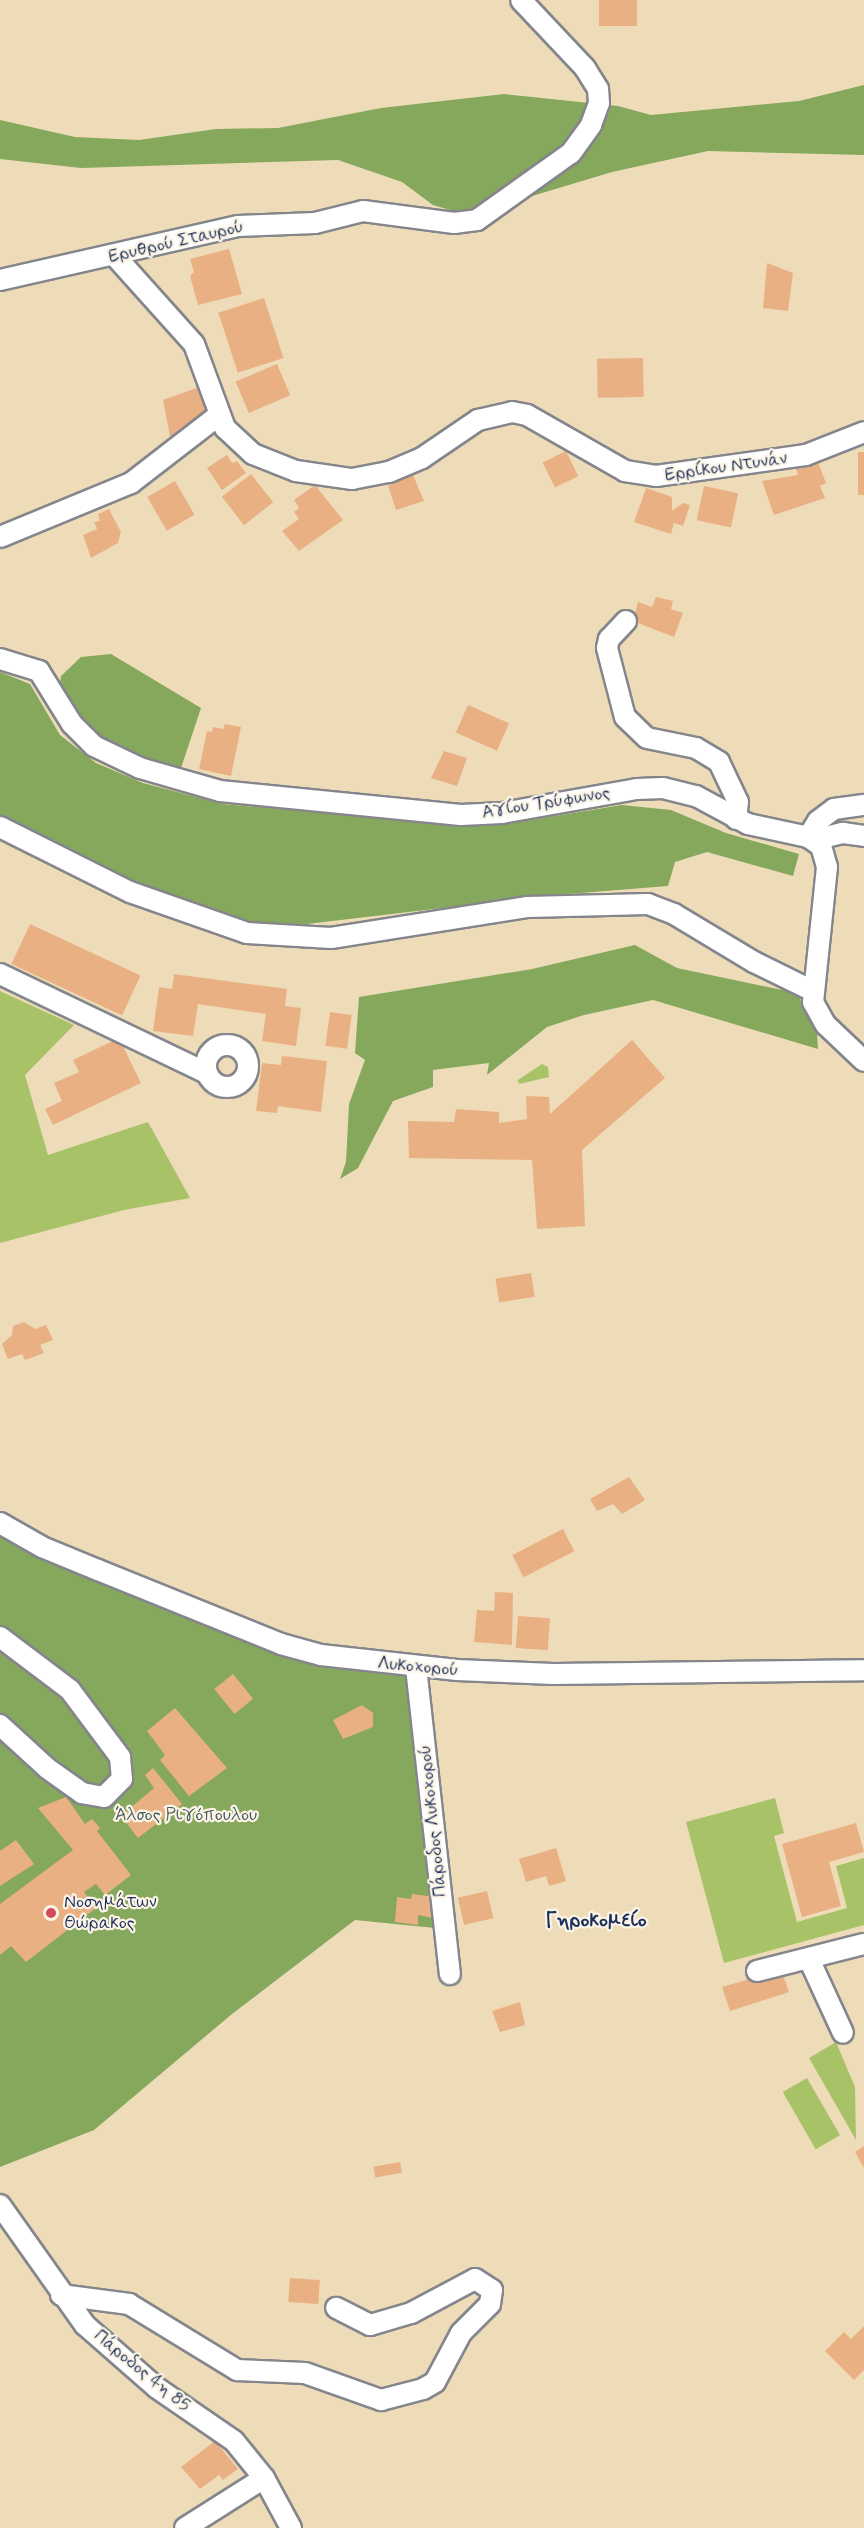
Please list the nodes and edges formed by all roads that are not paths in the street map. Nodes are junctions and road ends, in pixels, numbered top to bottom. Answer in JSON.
{"nodes":[{"id":1,"x":521,"y":0,"type":"edge"},
{"id":2,"x":115,"y":256,"type":"junction"},
{"id":3,"x":0,"y":280,"type":"edge"},
{"id":4,"x":219,"y":415,"type":"junction"},
{"id":5,"x":864,"y":432,"type":"edge"},
{"id":6,"x":0,"y":537,"type":"edge"},
{"id":7,"x":626,"y":621,"type":"dead end"},
{"id":8,"x":0,"y":659,"type":"edge"},
{"id":9,"x":864,"y":805,"type":"edge"},
{"id":10,"x":736,"y":819,"type":"junction"},
{"id":11,"x":0,"y":827,"type":"edge"},
{"id":12,"x":864,"y":836,"type":"edge"},
{"id":13,"x":811,"y":839,"type":"junction"},
{"id":14,"x":0,"y":974,"type":"edge"},
{"id":15,"x":813,"y":991,"type":"junction"},
{"id":16,"x":864,"y":1061,"type":"edge"},
{"id":17,"x":207,"y":1073,"type":"dead end"},
{"id":18,"x":0,"y":1523,"type":"edge"},
{"id":19,"x":0,"y":1637,"type":"edge"},
{"id":20,"x":417,"y":1667,"type":"junction"},
{"id":21,"x":864,"y":1670,"type":"edge"},
{"id":22,"x":0,"y":1725,"type":"edge"},
{"id":23,"x":864,"y":1944,"type":"edge"},
{"id":24,"x":808,"y":1959,"type":"junction"},
{"id":25,"x":757,"y":1971,"type":"dead end"},
{"id":26,"x":450,"y":1974,"type":"dead end"},
{"id":27,"x":843,"y":2033,"type":"dead end"},
{"id":28,"x":0,"y":2205,"type":"edge"},
{"id":29,"x":61,"y":2295,"type":"junction"},
{"id":30,"x":336,"y":2308,"type":"dead end"},
{"id":31,"x":264,"y":2478,"type":"junction"},
{"id":32,"x":185,"y":2528,"type":"edge"},
{"id":33,"x":291,"y":2528,"type":"edge"}],
"edges":[{"from":1,"to":2,"type":"street","name":"Ερυθρού Σταυρού"},
{"from":2,"to":3,"type":"street","name":"Ερυθρού Σταυρού"},
{"from":2,"to":4,"type":"street","name":"Ερρίκου Ντυνάν"},
{"from":4,"to":5,"type":"street","name":"Ερρίκου Ντυνάν"},
{"from":4,"to":6,"type":"street"},
{"from":7,"to":10,"type":"street"},
{"from":8,"to":10,"type":"street","name":"Αγίου Τρύφωνος"},
{"from":9,"to":13,"type":"street"},
{"from":10,"to":13,"type":"street","name":"Αγίου Τρύφωνος"},
{"from":11,"to":15,"type":"street"},
{"from":12,"to":13,"type":"street"},
{"from":13,"to":15,"type":"street"},
{"from":14,"to":17,"type":"street"},
{"from":15,"to":16,"type":"street"},
{"from":18,"to":20,"type":"street","name":"Λυκοχορού"},
{"from":19,"to":22,"type":"street"},
{"from":20,"to":21,"type":"street","name":"Λυκοχορού"},
{"from":20,"to":26,"type":"street","name":"Πάροδος Λυκοχορού"},
{"from":23,"to":24,"type":"street"},
{"from":24,"to":25,"type":"street"},
{"from":24,"to":27,"type":"street"},
{"from":28,"to":29,"type":"street","name":"Πάροδος 4η 85"},
{"from":29,"to":30,"type":"street"},
{"from":29,"to":31,"type":"street","name":"Πάροδος 4η 85"},
{"from":31,"to":32,"type":"street"},
{"from":31,"to":33,"type":"street","name":"Πάροδος 4η 85"}]}
